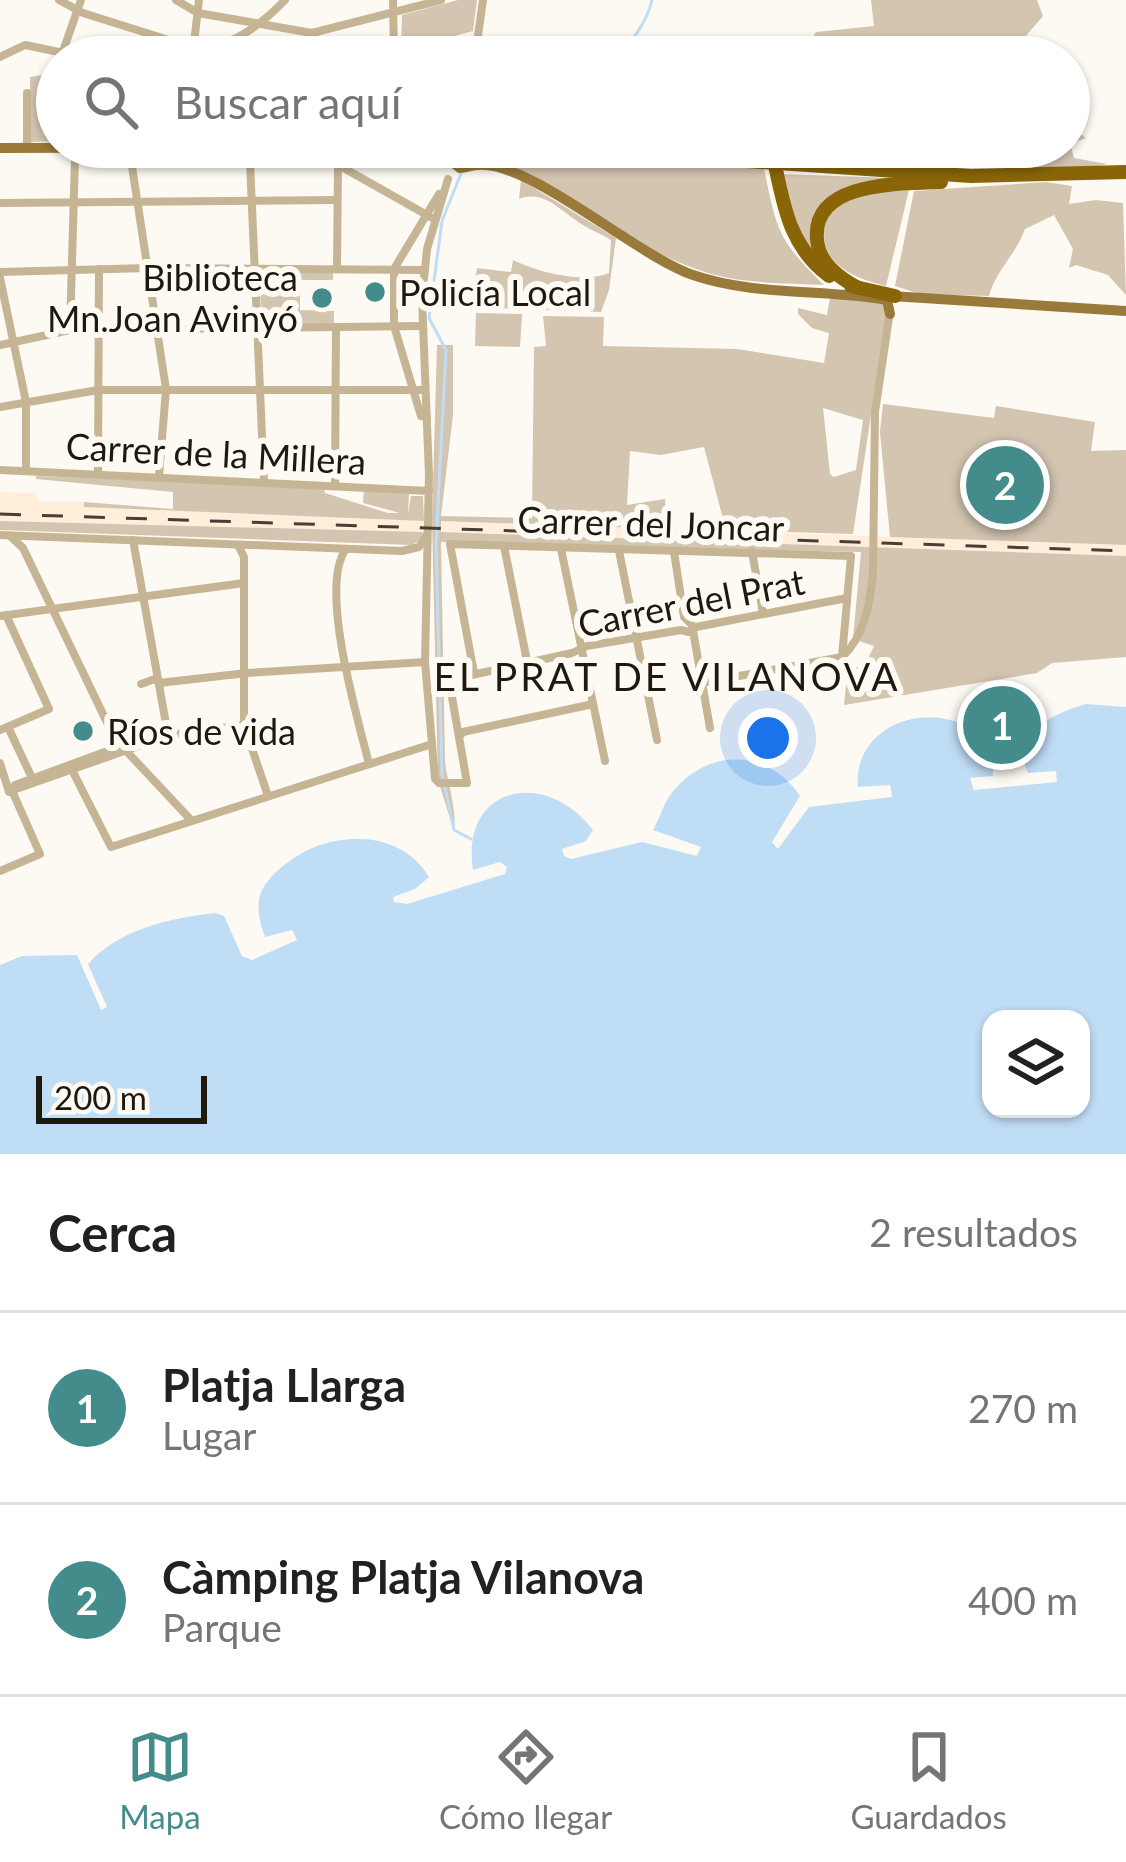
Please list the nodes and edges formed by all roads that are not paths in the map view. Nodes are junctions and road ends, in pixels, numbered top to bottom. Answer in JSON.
{"nodes":[{"id":1,"x":59,"y":0,"type":"edge"},
{"id":2,"x":176,"y":0,"type":"edge"},
{"id":3,"x":200,"y":0,"type":"edge"},
{"id":4,"x":285,"y":0,"type":"edge"},
{"id":5,"x":393,"y":0,"type":"edge"},
{"id":6,"x":441,"y":0,"type":"edge"},
{"id":7,"x":483,"y":0,"type":"edge"},
{"id":8,"x":79,"y":4,"type":"edge"},
{"id":9,"x":395,"y":12,"type":"junction"},
{"id":10,"x":198,"y":13,"type":"junction"},
{"id":11,"x":261,"y":26,"type":"junction"},
{"id":12,"x":68,"y":36,"type":"edge"},
{"id":13,"x":158,"y":36,"type":"edge"},
{"id":14,"x":195,"y":36,"type":"edge"},
{"id":15,"x":238,"y":36,"type":"edge"},
{"id":16,"x":394,"y":36,"type":"edge"},
{"id":17,"x":478,"y":36,"type":"edge"},
{"id":18,"x":36,"y":47,"type":"edge"},
{"id":19,"x":0,"y":57,"type":"edge"},
{"id":20,"x":27,"y":93,"type":"dead end"},
{"id":21,"x":27,"y":144,"type":"junction"},
{"id":22,"x":36,"y":144,"type":"edge"},
{"id":23,"x":0,"y":146,"type":"edge"},
{"id":24,"x":36,"y":150,"type":"edge"},
{"id":25,"x":75,"y":168,"type":"edge"},
{"id":26,"x":132,"y":168,"type":"edge"},
{"id":27,"x":250,"y":168,"type":"edge"},
{"id":28,"x":338,"y":168,"type":"edge"},
{"id":29,"x":347,"y":168,"type":"edge"},
{"id":30,"x":459,"y":168,"type":"edge"},
{"id":31,"x":496,"y":168,"type":"edge"},
{"id":32,"x":776,"y":168,"type":"edge"},
{"id":33,"x":859,"y":168,"type":"edge"},
{"id":34,"x":1126,"y":172,"type":"edge"},
{"id":35,"x":1006,"y":177,"type":"junction"},
{"id":36,"x":446,"y":184,"type":"joint"},
{"id":37,"x":137,"y":200,"type":"junction"},
{"id":38,"x":252,"y":200,"type":"junction"},
{"id":39,"x":337,"y":200,"type":"junction"},
{"id":40,"x":74,"y":201,"type":"junction"},
{"id":41,"x":0,"y":203,"type":"edge"},
{"id":42,"x":430,"y":217,"type":"junction"},
{"id":43,"x":148,"y":268,"type":"junction"},
{"id":44,"x":255,"y":268,"type":"junction"},
{"id":45,"x":99,"y":269,"type":"junction"},
{"id":46,"x":337,"y":269,"type":"junction"},
{"id":47,"x":394,"y":269,"type":"junction"},
{"id":48,"x":74,"y":270,"type":"junction"},
{"id":49,"x":424,"y":270,"type":"junction"},
{"id":50,"x":0,"y":275,"type":"edge"},
{"id":51,"x":864,"y":294,"type":"junction"},
{"id":52,"x":894,"y":306,"type":"junction"},
{"id":53,"x":1126,"y":311,"type":"edge"},
{"id":54,"x":394,"y":326,"type":"junction"},
{"id":55,"x":422,"y":326,"type":"junction"},
{"id":56,"x":336,"y":327,"type":"junction"},
{"id":57,"x":258,"y":328,"type":"junction"},
{"id":58,"x":98,"y":330,"type":"junction"},
{"id":59,"x":157,"y":330,"type":"junction"},
{"id":60,"x":70,"y":331,"type":"junction"},
{"id":61,"x":13,"y":342,"type":"junction"},
{"id":62,"x":0,"y":345,"type":"edge"},
{"id":63,"x":166,"y":389,"type":"junction"},
{"id":64,"x":262,"y":389,"type":"junction"},
{"id":65,"x":335,"y":389,"type":"junction"},
{"id":66,"x":414,"y":389,"type":"junction"},
{"id":67,"x":425,"y":389,"type":"junction"},
{"id":68,"x":98,"y":390,"type":"junction"},
{"id":69,"x":26,"y":402,"type":"junction"},
{"id":70,"x":0,"y":407,"type":"edge"},
{"id":71,"x":427,"y":417,"type":"junction"},
{"id":72,"x":0,"y":470,"type":"edge"},
{"id":73,"x":26,"y":471,"type":"junction"},
{"id":74,"x":98,"y":473,"type":"junction"},
{"id":75,"x":160,"y":476,"type":"junction"},
{"id":76,"x":264,"y":481,"type":"junction"},
{"id":77,"x":335,"y":485,"type":"junction"},
{"id":78,"x":429,"y":491,"type":"junction"},
{"id":79,"x":428,"y":532,"type":"junction"},
{"id":80,"x":5,"y":535,"type":"edge"},
{"id":81,"x":133,"y":540,"type":"junction"},
{"id":82,"x":24,"y":541,"type":"junction"},
{"id":83,"x":237,"y":544,"type":"junction"},
{"id":84,"x":258,"y":544,"type":"junction"},
{"id":85,"x":504,"y":546,"type":"junction"},
{"id":86,"x":325,"y":547,"type":"junction"},
{"id":87,"x":346,"y":548,"type":"junction"},
{"id":88,"x":561,"y":549,"type":"junction"},
{"id":89,"x":409,"y":551,"type":"junction"},
{"id":90,"x":619,"y":551,"type":"junction"},
{"id":91,"x":674,"y":552,"type":"junction"},
{"id":92,"x":752,"y":552,"type":"junction"},
{"id":93,"x":244,"y":557,"type":"junction"},
{"id":94,"x":427,"y":561,"type":"junction"},
{"id":95,"x":337,"y":565,"type":"junction"},
{"id":96,"x":244,"y":583,"type":"junction"},
{"id":97,"x":847,"y":598,"type":"junction"},
{"id":98,"x":141,"y":599,"type":"junction"},
{"id":99,"x":53,"y":608,"type":"junction"},
{"id":100,"x":763,"y":613,"type":"junction"},
{"id":101,"x":3,"y":615,"type":"edge"},
{"id":102,"x":692,"y":632,"type":"junction"},
{"id":103,"x":634,"y":638,"type":"junction"},
{"id":104,"x":842,"y":640,"type":"junction"},
{"id":105,"x":852,"y":646,"type":"junction"},
{"id":106,"x":582,"y":647,"type":"junction"},
{"id":107,"x":842,"y":657,"type":"junction"},
{"id":108,"x":425,"y":662,"type":"junction"},
{"id":109,"x":527,"y":662,"type":"junction"},
{"id":110,"x":345,"y":668,"type":"junction"},
{"id":111,"x":247,"y":673,"type":"junction"},
{"id":112,"x":474,"y":673,"type":"junction"},
{"id":113,"x":159,"y":683,"type":"junction"},
{"id":114,"x":701,"y":683,"type":"junction"},
{"id":115,"x":141,"y":684,"type":"dead end"},
{"id":116,"x":593,"y":704,"type":"junction"},
{"id":117,"x":244,"y":725,"type":"junction"},
{"id":118,"x":710,"y":728,"type":"dead end"},
{"id":119,"x":4,"y":729,"type":"edge"},
{"id":120,"x":459,"y":732,"type":"junction"},
{"id":121,"x":168,"y":735,"type":"junction"},
{"id":122,"x":657,"y":740,"type":"dead end"},
{"id":123,"x":432,"y":744,"type":"junction"},
{"id":124,"x":123,"y":747,"type":"junction"},
{"id":125,"x":604,"y":761,"type":"dead end"},
{"id":126,"x":0,"y":763,"type":"edge"},
{"id":127,"x":369,"y":764,"type":"junction"},
{"id":128,"x":73,"y":770,"type":"junction"},
{"id":129,"x":33,"y":781,"type":"junction"},
{"id":130,"x":12,"y":789,"type":"junction"},
{"id":131,"x":268,"y":796,"type":"junction"},
{"id":132,"x":0,"y":802,"type":"edge"},
{"id":133,"x":191,"y":820,"type":"junction"},
{"id":134,"x":0,"y":871,"type":"edge"}],
"edges":[{"from":1,"to":8,"type":"street"},
{"from":2,"to":10,"type":"street"},
{"from":3,"to":10,"type":"street"},
{"from":4,"to":11,"type":"street"},
{"from":5,"to":9,"type":"street"},
{"from":6,"to":9,"type":"street"},
{"from":7,"to":17,"type":"street"},
{"from":8,"to":12,"type":"street"},
{"from":8,"to":13,"type":"street"},
{"from":9,"to":11,"type":"street"},
{"from":9,"to":16,"type":"street"},
{"from":10,"to":11,"type":"street"},
{"from":10,"to":14,"type":"street"},
{"from":11,"to":15,"type":"street"},
{"from":18,"to":19,"type":"street"},
{"from":20,"to":21,"type":"street"},
{"from":21,"to":22,"type":"main road"},
{"from":21,"to":23,"type":"main road"},
{"from":23,"to":24,"type":"main road"},
{"from":25,"to":40,"type":"street"},
{"from":26,"to":37,"type":"street"},
{"from":27,"to":38,"type":"street"},
{"from":28,"to":39,"type":"street"},
{"from":29,"to":42,"type":"street"},
{"from":30,"to":36,"type":"main road"},
{"from":31,"to":51,"type":"main road"},
{"from":32,"to":51,"type":"highway"},
{"from":33,"to":35,"type":"highway"},
{"from":34,"to":35,"type":"highway"},
{"from":35,"to":51,"type":"highway"},
{"from":36,"to":42,"type":"street"},
{"from":37,"to":38,"type":"street"},
{"from":37,"to":40,"type":"street"},
{"from":37,"to":43,"type":"street"},
{"from":38,"to":39,"type":"street"},
{"from":38,"to":44,"type":"street"},
{"from":39,"to":46,"type":"street"},
{"from":40,"to":41,"type":"street"},
{"from":40,"to":48,"type":"street"},
{"from":42,"to":47,"type":"street"},
{"from":42,"to":49,"type":"street"},
{"from":43,"to":44,"type":"street"},
{"from":43,"to":45,"type":"street"},
{"from":43,"to":59,"type":"street"},
{"from":44,"to":46,"type":"street"},
{"from":44,"to":57,"type":"street"},
{"from":45,"to":48,"type":"street"},
{"from":45,"to":58,"type":"street"},
{"from":46,"to":47,"type":"street"},
{"from":47,"to":49,"type":"street"},
{"from":47,"to":54,"type":"street"},
{"from":48,"to":50,"type":"street"},
{"from":48,"to":60,"type":"street"},
{"from":49,"to":55,"type":"street"},
{"from":50,"to":61,"type":"street"},
{"from":51,"to":52,"type":"highway"},
{"from":52,"to":53,"type":"main road"},
{"from":52,"to":105,"type":"street"},
{"from":54,"to":55,"type":"street"},
{"from":54,"to":56,"type":"street"},
{"from":54,"to":66,"type":"street"},
{"from":55,"to":67,"type":"street"},
{"from":56,"to":57,"type":"street"},
{"from":56,"to":65,"type":"street"},
{"from":57,"to":59,"type":"street"},
{"from":57,"to":64,"type":"street"},
{"from":58,"to":59,"type":"street"},
{"from":58,"to":60,"type":"street"},
{"from":58,"to":68,"type":"street"},
{"from":59,"to":63,"type":"street"},
{"from":60,"to":61,"type":"street"},
{"from":61,"to":62,"type":"street"},
{"from":61,"to":69,"type":"street"},
{"from":63,"to":64,"type":"street"},
{"from":63,"to":68,"type":"street"},
{"from":63,"to":75,"type":"street"},
{"from":64,"to":65,"type":"street"},
{"from":64,"to":76,"type":"street"},
{"from":65,"to":66,"type":"street"},
{"from":65,"to":77,"type":"street"},
{"from":66,"to":67,"type":"street"},
{"from":66,"to":71,"type":"street"},
{"from":67,"to":71,"type":"street"},
{"from":68,"to":69,"type":"street"},
{"from":68,"to":74,"type":"street"},
{"from":69,"to":70,"type":"street"},
{"from":69,"to":73,"type":"street"},
{"from":71,"to":78,"type":"street"},
{"from":72,"to":73,"type":"street","name":"Carrer de la Millera"},
{"from":73,"to":74,"type":"street","name":"Carrer de la Millera"},
{"from":74,"to":75,"type":"street","name":"Carrer de la Millera"},
{"from":75,"to":76,"type":"street","name":"Carrer de la Millera"},
{"from":76,"to":77,"type":"street","name":"Carrer de la Millera"},
{"from":77,"to":78,"type":"street","name":"Carrer de la Millera"},
{"from":78,"to":79,"type":"street"},
{"from":79,"to":89,"type":"street"},
{"from":79,"to":94,"type":"street"},
{"from":80,"to":82,"type":"street"},
{"from":81,"to":82,"type":"street"},
{"from":81,"to":83,"type":"street"},
{"from":81,"to":98,"type":"street"},
{"from":82,"to":99,"type":"street"},
{"from":83,"to":84,"type":"street"},
{"from":83,"to":93,"type":"street"},
{"from":84,"to":86,"type":"street"},
{"from":84,"to":93,"type":"street"},
{"from":85,"to":88,"type":"street","name":"Carrer del Joncar"},
{"from":85,"to":109,"type":"street"},
{"from":85,"to":112,"type":"street","name":"Carrer del Joncar"},
{"from":86,"to":87,"type":"street"},
{"from":86,"to":95,"type":"street"},
{"from":87,"to":89,"type":"street"},
{"from":87,"to":95,"type":"street"},
{"from":88,"to":90,"type":"street","name":"Carrer del Joncar"},
{"from":88,"to":106,"type":"street"},
{"from":89,"to":94,"type":"street"},
{"from":90,"to":91,"type":"street","name":"Carrer del Joncar"},
{"from":90,"to":103,"type":"street"},
{"from":91,"to":92,"type":"street","name":"Carrer del Joncar"},
{"from":91,"to":102,"type":"street"},
{"from":92,"to":97,"type":"street","name":"Carrer del Joncar"},
{"from":92,"to":100,"type":"street"},
{"from":93,"to":96,"type":"street"},
{"from":94,"to":108,"type":"street"},
{"from":95,"to":110,"type":"street"},
{"from":96,"to":98,"type":"street"},
{"from":96,"to":111,"type":"street"},
{"from":97,"to":100,"type":"street","name":"Carrer del Prat"},
{"from":97,"to":104,"type":"street"},
{"from":98,"to":99,"type":"street"},
{"from":98,"to":113,"type":"street"},
{"from":99,"to":101,"type":"street"},
{"from":99,"to":124,"type":"street"},
{"from":100,"to":102,"type":"street","name":"Carrer del Prat"},
{"from":101,"to":119,"type":"street"},
{"from":102,"to":103,"type":"street","name":"Carrer del Prat"},
{"from":102,"to":114,"type":"street"},
{"from":103,"to":106,"type":"street","name":"Carrer del Prat"},
{"from":103,"to":122,"type":"street"},
{"from":104,"to":105,"type":"street"},
{"from":104,"to":107,"type":"street"},
{"from":105,"to":107,"type":"street"},
{"from":106,"to":109,"type":"street","name":"Carrer del Prat"},
{"from":106,"to":116,"type":"street"},
{"from":107,"to":114,"type":"street"},
{"from":108,"to":110,"type":"street"},
{"from":108,"to":123,"type":"street"},
{"from":109,"to":112,"type":"street","name":"Carrer del Prat"},
{"from":110,"to":111,"type":"street"},
{"from":110,"to":127,"type":"street"},
{"from":111,"to":113,"type":"street"},
{"from":111,"to":117,"type":"street"},
{"from":112,"to":120,"type":"street"},
{"from":113,"to":115,"type":"street"},
{"from":113,"to":121,"type":"street"},
{"from":114,"to":118,"type":"street"},
{"from":116,"to":120,"type":"street"},
{"from":116,"to":125,"type":"street"},
{"from":117,"to":121,"type":"street"},
{"from":117,"to":131,"type":"street"},
{"from":119,"to":129,"type":"street"},
{"from":120,"to":123,"type":"street"},
{"from":121,"to":124,"type":"street"},
{"from":123,"to":127,"type":"street"},
{"from":124,"to":128,"type":"street"},
{"from":124,"to":129,"type":"street"},
{"from":124,"to":133,"type":"street"},
{"from":126,"to":130,"type":"street"},
{"from":127,"to":131,"type":"street"},
{"from":128,"to":129,"type":"street"},
{"from":128,"to":133,"type":"street"},
{"from":129,"to":130,"type":"street"},
{"from":130,"to":132,"type":"street"},
{"from":130,"to":134,"type":"street"},
{"from":131,"to":133,"type":"street"}]}
